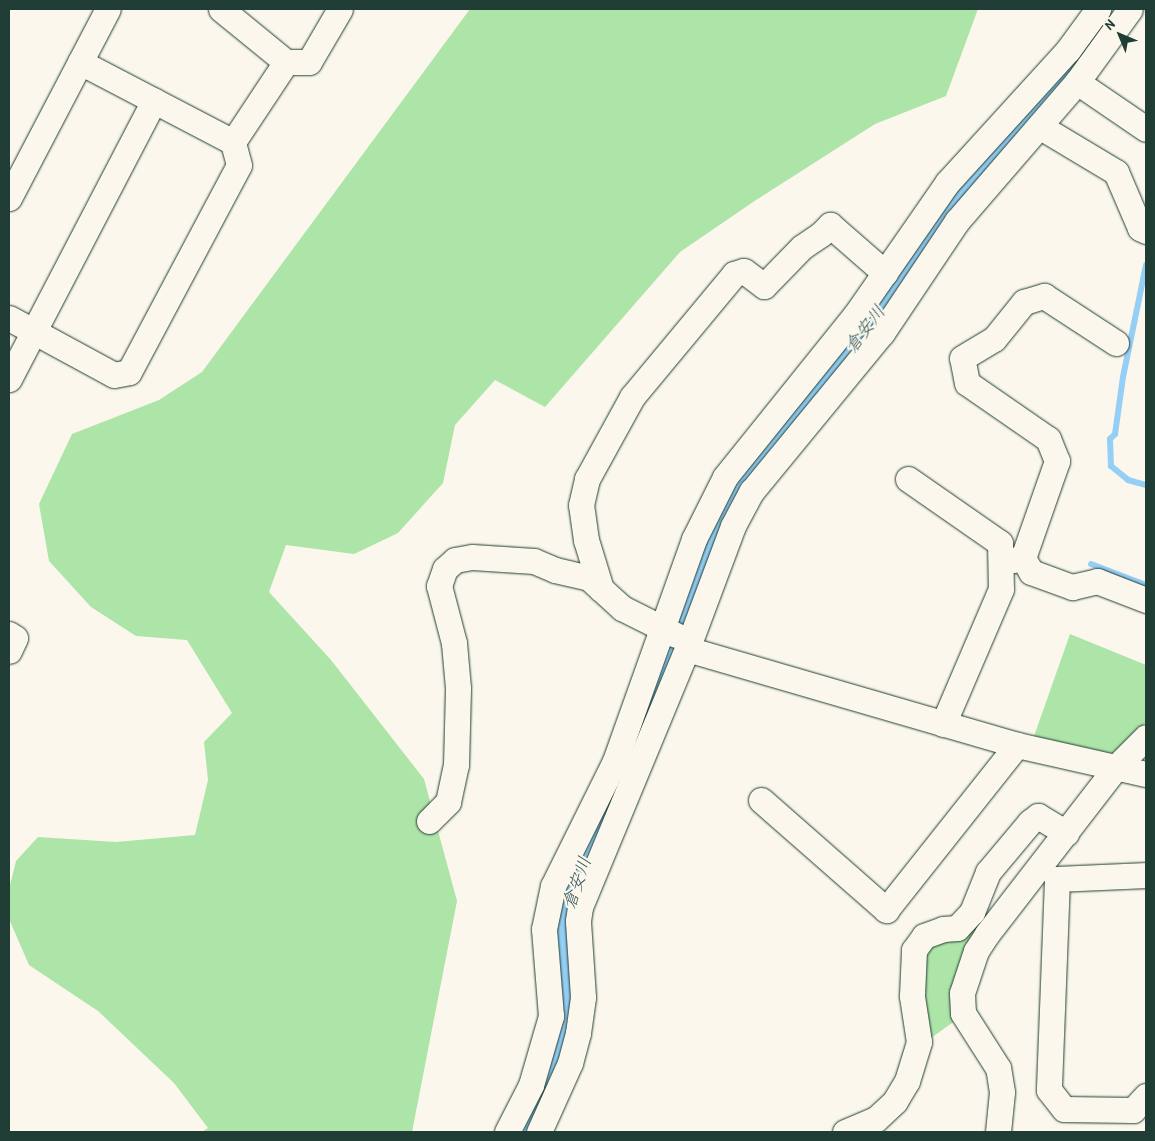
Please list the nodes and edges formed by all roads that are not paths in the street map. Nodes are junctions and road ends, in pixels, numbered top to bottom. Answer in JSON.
{"nodes":[{"id":1,"x":108,"y":9,"type":"edge"},
{"id":2,"x":221,"y":9,"type":"edge"},
{"id":3,"x":340,"y":9,"type":"edge"},
{"id":4,"x":1098,"y":9,"type":"edge"},
{"id":5,"x":1130,"y":9,"type":"edge"},
{"id":6,"x":1087,"y":46,"type":"junction"},
{"id":7,"x":80,"y":62,"type":"junction"},
{"id":8,"x":286,"y":62,"type":"junction"},
{"id":9,"x":1077,"y":82,"type":"junction"},
{"id":10,"x":154,"y":101,"type":"junction"},
{"id":11,"x":1039,"y":126,"type":"junction"},
{"id":12,"x":1146,"y":129,"type":"edge"},
{"id":13,"x":233,"y":142,"type":"junction"},
{"id":14,"x":9,"y":198,"type":"edge"},
{"id":15,"x":1146,"y":231,"type":"edge"},
{"id":16,"x":885,"y":273,"type":"junction"},
{"id":17,"x":9,"y":318,"type":"edge"},
{"id":18,"x":33,"y":332,"type":"junction"},
{"id":19,"x":1116,"y":343,"type":"dead end"},
{"id":20,"x":9,"y":379,"type":"edge"},
{"id":21,"x":908,"y":479,"type":"dead end"},
{"id":22,"x":1012,"y":560,"type":"junction"},
{"id":23,"x":601,"y":590,"type":"junction"},
{"id":24,"x":1146,"y":600,"type":"edge"},
{"id":25,"x":662,"y":627,"type":"junction"},
{"id":26,"x":9,"y":634,"type":"edge"},
{"id":27,"x":688,"y":646,"type":"junction"},
{"id":28,"x":9,"y":651,"type":"edge"},
{"id":29,"x":943,"y":724,"type":"junction"},
{"id":30,"x":1146,"y":737,"type":"edge"},
{"id":31,"x":1017,"y":745,"type":"junction"},
{"id":32,"x":1116,"y":766,"type":"junction"},
{"id":33,"x":1146,"y":774,"type":"edge"},
{"id":34,"x":761,"y":800,"type":"dead end"},
{"id":35,"x":429,"y":821,"type":"dead end"},
{"id":36,"x":1066,"y":833,"type":"junction"},
{"id":37,"x":1146,"y":875,"type":"edge"},
{"id":38,"x":1057,"y":879,"type":"junction"},
{"id":39,"x":1026,"y":883,"type":"junction"},
{"id":40,"x":1146,"y":1096,"type":"edge"},
{"id":41,"x":508,"y":1132,"type":"edge"},
{"id":42,"x":539,"y":1132,"type":"edge"},
{"id":43,"x":845,"y":1132,"type":"edge"},
{"id":44,"x":998,"y":1132,"type":"edge"}],
"edges":[{"from":1,"to":7,"type":"street"},
{"from":2,"to":8,"type":"street"},
{"from":3,"to":8,"type":"street"},
{"from":4,"to":6,"type":"street"},
{"from":5,"to":6,"type":"street"},
{"from":6,"to":9,"type":"street"},
{"from":6,"to":16,"type":"street"},
{"from":7,"to":10,"type":"street"},
{"from":7,"to":14,"type":"street"},
{"from":8,"to":13,"type":"street"},
{"from":9,"to":11,"type":"street"},
{"from":9,"to":12,"type":"street"},
{"from":10,"to":13,"type":"street"},
{"from":10,"to":18,"type":"street"},
{"from":11,"to":15,"type":"street"},
{"from":11,"to":27,"type":"street"},
{"from":13,"to":18,"type":"street"},
{"from":16,"to":23,"type":"street"},
{"from":16,"to":25,"type":"street"},
{"from":17,"to":18,"type":"street"},
{"from":18,"to":20,"type":"street"},
{"from":19,"to":22,"type":"street"},
{"from":21,"to":22,"type":"street"},
{"from":22,"to":24,"type":"street"},
{"from":22,"to":29,"type":"street"},
{"from":23,"to":25,"type":"street"},
{"from":23,"to":35,"type":"street"},
{"from":25,"to":27,"type":"street"},
{"from":25,"to":41,"type":"street"},
{"from":26,"to":28,"type":"street"},
{"from":27,"to":29,"type":"street"},
{"from":27,"to":42,"type":"street"},
{"from":29,"to":31,"type":"street"},
{"from":30,"to":32,"type":"street"},
{"from":31,"to":32,"type":"street"},
{"from":31,"to":34,"type":"street"},
{"from":32,"to":33,"type":"street"},
{"from":32,"to":36,"type":"street"},
{"from":36,"to":39,"type":"street"},
{"from":36,"to":43,"type":"street"},
{"from":37,"to":38,"type":"street"},
{"from":38,"to":39,"type":"street"},
{"from":38,"to":40,"type":"street"},
{"from":39,"to":44,"type":"street"}]}
